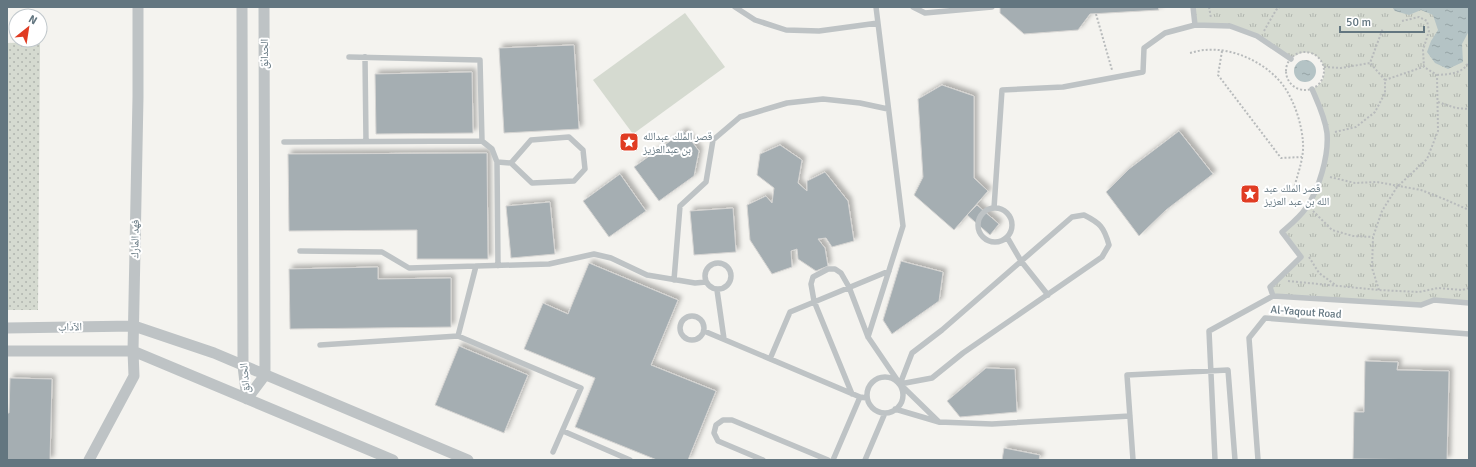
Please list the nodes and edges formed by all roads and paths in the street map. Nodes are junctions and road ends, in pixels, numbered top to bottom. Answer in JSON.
{"nodes":[{"id":1,"x":138,"y":7,"type":"edge"},
{"id":2,"x":242,"y":7,"type":"edge"},
{"id":3,"x":264,"y":7,"type":"edge"},
{"id":4,"x":735,"y":7,"type":"edge"},
{"id":5,"x":876,"y":7,"type":"edge"},
{"id":6,"x":913,"y":7,"type":"edge"},
{"id":7,"x":992,"y":7,"type":"edge"},
{"id":8,"x":1194,"y":7,"type":"edge"},
{"id":9,"x":1280,"y":7,"type":"edge"},
{"id":10,"x":1096,"y":14,"type":"dead end"},
{"id":11,"x":1402,"y":21,"type":"dead end"},
{"id":12,"x":878,"y":23,"type":"junction"},
{"id":13,"x":1195,"y":25,"type":"junction"},
{"id":14,"x":1383,"y":28,"type":"dead end"},
{"id":15,"x":1264,"y":31,"type":"dead end"},
{"id":16,"x":1222,"y":51,"type":"junction"},
{"id":17,"x":1190,"y":53,"type":"dead end"},
{"id":18,"x":349,"y":57,"type":"dead end"},
{"id":19,"x":365,"y":57,"type":"junction"},
{"id":20,"x":1291,"y":59,"type":"junction"},
{"id":21,"x":1469,"y":62,"type":"edge"},
{"id":22,"x":1370,"y":63,"type":"junction"},
{"id":23,"x":1324,"y":67,"type":"junction"},
{"id":24,"x":1424,"y":67,"type":"junction"},
{"id":25,"x":1112,"y":70,"type":"dead end"},
{"id":26,"x":1437,"y":75,"type":"junction"},
{"id":27,"x":1385,"y":80,"type":"junction"},
{"id":28,"x":1312,"y":89,"type":"junction"},
{"id":29,"x":1438,"y":102,"type":"junction"},
{"id":30,"x":888,"y":109,"type":"junction"},
{"id":31,"x":1469,"y":109,"type":"edge"},
{"id":32,"x":1335,"y":132,"type":"dead end"},
{"id":33,"x":482,"y":141,"type":"junction"},
{"id":34,"x":284,"y":142,"type":"dead end"},
{"id":35,"x":366,"y":142,"type":"junction"},
{"id":36,"x":1302,"y":157,"type":"junction"},
{"id":37,"x":497,"y":162,"type":"junction"},
{"id":38,"x":511,"y":163,"type":"junction"},
{"id":39,"x":1330,"y":177,"type":"dead end"},
{"id":40,"x":1397,"y":187,"type":"junction"},
{"id":41,"x":1294,"y":188,"type":"dead end"},
{"id":42,"x":994,"y":208,"type":"junction"},
{"id":43,"x":1469,"y":210,"type":"edge"},
{"id":44,"x":1313,"y":212,"type":"dead end"},
{"id":45,"x":1007,"y":237,"type":"junction"},
{"id":46,"x":1373,"y":238,"type":"junction"},
{"id":47,"x":300,"y":251,"type":"dead end"},
{"id":48,"x":1021,"y":261,"type":"junction"},
{"id":49,"x":476,"y":266,"type":"junction"},
{"id":50,"x":498,"y":266,"type":"junction"},
{"id":51,"x":889,"y":271,"type":"junction"},
{"id":52,"x":674,"y":280,"type":"junction"},
{"id":53,"x":1277,"y":280,"type":"junction"},
{"id":54,"x":706,"y":282,"type":"junction"},
{"id":55,"x":849,"y":287,"type":"junction"},
{"id":56,"x":1469,"y":288,"type":"edge"},
{"id":57,"x":717,"y":290,"type":"junction"},
{"id":58,"x":1379,"y":290,"type":"junction"},
{"id":59,"x":1048,"y":295,"type":"junction"},
{"id":60,"x":1273,"y":296,"type":"junction"},
{"id":61,"x":814,"y":301,"type":"junction"},
{"id":62,"x":1469,"y":303,"type":"edge"},
{"id":63,"x":134,"y":326,"type":"junction"},
{"id":64,"x":7,"y":328,"type":"edge"},
{"id":65,"x":704,"y":331,"type":"junction"},
{"id":66,"x":1469,"y":334,"type":"edge"},
{"id":67,"x":458,"y":336,"type":"junction"},
{"id":68,"x":868,"y":337,"type":"junction"},
{"id":69,"x":724,"y":339,"type":"junction"},
{"id":70,"x":320,"y":345,"type":"dead end"},
{"id":71,"x":7,"y":351,"type":"edge"},
{"id":72,"x":133,"y":351,"type":"junction"},
{"id":73,"x":770,"y":359,"type":"junction"},
{"id":74,"x":243,"y":366,"type":"junction"},
{"id":75,"x":1211,"y":371,"type":"junction"},
{"id":76,"x":265,"y":374,"type":"junction"},
{"id":77,"x":900,"y":384,"type":"junction"},
{"id":78,"x":852,"y":394,"type":"junction"},
{"id":79,"x":860,"y":397,"type":"junction"},
{"id":80,"x":867,"y":398,"type":"junction"},
{"id":81,"x":247,"y":399,"type":"junction"},
{"id":82,"x":896,"y":409,"type":"junction"},
{"id":83,"x":885,"y":412,"type":"junction"},
{"id":84,"x":1130,"y":416,"type":"junction"},
{"id":85,"x":939,"y":422,"type":"junction"},
{"id":86,"x":562,"y":431,"type":"junction"},
{"id":87,"x":553,"y":452,"type":"dead end"},
{"id":88,"x":89,"y":460,"type":"edge"},
{"id":89,"x":393,"y":460,"type":"edge"},
{"id":90,"x":468,"y":460,"type":"edge"},
{"id":91,"x":630,"y":460,"type":"edge"},
{"id":92,"x":763,"y":460,"type":"edge"},
{"id":93,"x":828,"y":460,"type":"edge"},
{"id":94,"x":833,"y":460,"type":"edge"},
{"id":95,"x":865,"y":460,"type":"edge"},
{"id":96,"x":1133,"y":460,"type":"edge"},
{"id":97,"x":1215,"y":460,"type":"edge"},
{"id":98,"x":1235,"y":460,"type":"edge"},
{"id":99,"x":1258,"y":460,"type":"edge"}],
"edges":[{"from":1,"to":63,"type":"street","name":"فهد المارك"},
{"from":2,"to":74,"type":"street","name":"الحدائق"},
{"from":3,"to":76,"type":"street","name":"الحدائق"},
{"from":4,"to":12,"type":"lane"},
{"from":5,"to":12,"type":"lane"},
{"from":6,"to":7,"type":"lane"},
{"from":8,"to":13,"type":"lane"},
{"from":9,"to":15,"type":"path"},
{"from":10,"to":25,"type":"path"},
{"from":11,"to":24,"type":"path"},
{"from":12,"to":30,"type":"lane"},
{"from":13,"to":20,"type":"lane"},
{"from":13,"to":42,"type":"lane"},
{"from":14,"to":22,"type":"path"},
{"from":16,"to":17,"type":"path"},
{"from":16,"to":36,"type":"path"},
{"from":16,"to":36,"type":"path"},
{"from":18,"to":19,"type":"lane"},
{"from":19,"to":33,"type":"lane"},
{"from":19,"to":35,"type":"lane"},
{"from":20,"to":23,"type":"path"},
{"from":20,"to":28,"type":"path"},
{"from":21,"to":26,"type":"path"},
{"from":22,"to":23,"type":"path"},
{"from":22,"to":27,"type":"path"},
{"from":23,"to":28,"type":"path"},
{"from":24,"to":26,"type":"path"},
{"from":24,"to":27,"type":"path"},
{"from":26,"to":29,"type":"path"},
{"from":27,"to":32,"type":"path"},
{"from":28,"to":53,"type":"lane"},
{"from":29,"to":31,"type":"path"},
{"from":29,"to":40,"type":"path"},
{"from":30,"to":51,"type":"lane"},
{"from":30,"to":52,"type":"lane"},
{"from":33,"to":35,"type":"lane"},
{"from":33,"to":37,"type":"lane"},
{"from":34,"to":35,"type":"lane"},
{"from":36,"to":41,"type":"path"},
{"from":37,"to":38,"type":"lane"},
{"from":37,"to":50,"type":"lane"},
{"from":38,"to":38,"type":"lane"},
{"from":39,"to":40,"type":"path"},
{"from":40,"to":43,"type":"path"},
{"from":40,"to":46,"type":"path"},
{"from":42,"to":45,"type":"lane"},
{"from":42,"to":45,"type":"lane"},
{"from":44,"to":46,"type":"path"},
{"from":45,"to":48,"type":"lane"},
{"from":46,"to":58,"type":"path"},
{"from":47,"to":49,"type":"lane"},
{"from":48,"to":59,"type":"lane"},
{"from":48,"to":59,"type":"lane"},
{"from":48,"to":77,"type":"lane"},
{"from":49,"to":50,"type":"lane"},
{"from":49,"to":67,"type":"lane"},
{"from":50,"to":52,"type":"lane"},
{"from":51,"to":55,"type":"lane"},
{"from":51,"to":68,"type":"lane"},
{"from":52,"to":54,"type":"lane"},
{"from":53,"to":58,"type":"path"},
{"from":53,"to":60,"type":"lane"},
{"from":54,"to":57,"type":"lane"},
{"from":54,"to":57,"type":"lane"},
{"from":55,"to":61,"type":"lane"},
{"from":55,"to":61,"type":"lane"},
{"from":55,"to":68,"type":"lane"},
{"from":56,"to":58,"type":"path"},
{"from":57,"to":69,"type":"lane"},
{"from":59,"to":77,"type":"lane"},
{"from":60,"to":62,"type":"lane"},
{"from":60,"to":75,"type":"lane"},
{"from":61,"to":73,"type":"lane"},
{"from":61,"to":78,"type":"lane"},
{"from":63,"to":64,"type":"street","name":"الآداب"},
{"from":63,"to":72,"type":"street","name":"فهد المارك"},
{"from":63,"to":74,"type":"street","name":"الآداب"},
{"from":65,"to":65,"type":"lane"},
{"from":65,"to":69,"type":"lane"},
{"from":66,"to":99,"type":"lane","name":"Al-Yaqout Road"},
{"from":67,"to":70,"type":"lane"},
{"from":67,"to":86,"type":"lane"},
{"from":68,"to":77,"type":"lane"},
{"from":69,"to":73,"type":"lane"},
{"from":71,"to":72,"type":"street"},
{"from":72,"to":81,"type":"street"},
{"from":72,"to":88,"type":"street","name":"فهد المارك"},
{"from":73,"to":78,"type":"lane"},
{"from":74,"to":76,"type":"street","name":"الآداب"},
{"from":74,"to":81,"type":"street","name":"الحدائق"},
{"from":75,"to":84,"type":"lane"},
{"from":75,"to":97,"type":"lane"},
{"from":75,"to":98,"type":"lane"},
{"from":76,"to":81,"type":"street","name":"الحدائق"},
{"from":76,"to":90,"type":"street","name":"الآداب"},
{"from":77,"to":80,"type":"lane"},
{"from":77,"to":82,"type":"lane"},
{"from":77,"to":85,"type":"lane"},
{"from":78,"to":79,"type":"lane"},
{"from":79,"to":80,"type":"lane"},
{"from":79,"to":94,"type":"lane"},
{"from":80,"to":83,"type":"lane"},
{"from":81,"to":89,"type":"street"},
{"from":82,"to":83,"type":"lane"},
{"from":82,"to":85,"type":"lane"},
{"from":83,"to":95,"type":"lane"},
{"from":84,"to":85,"type":"lane"},
{"from":84,"to":96,"type":"lane"},
{"from":86,"to":87,"type":"lane"},
{"from":86,"to":91,"type":"lane"},
{"from":92,"to":93,"type":"lane"}]}
